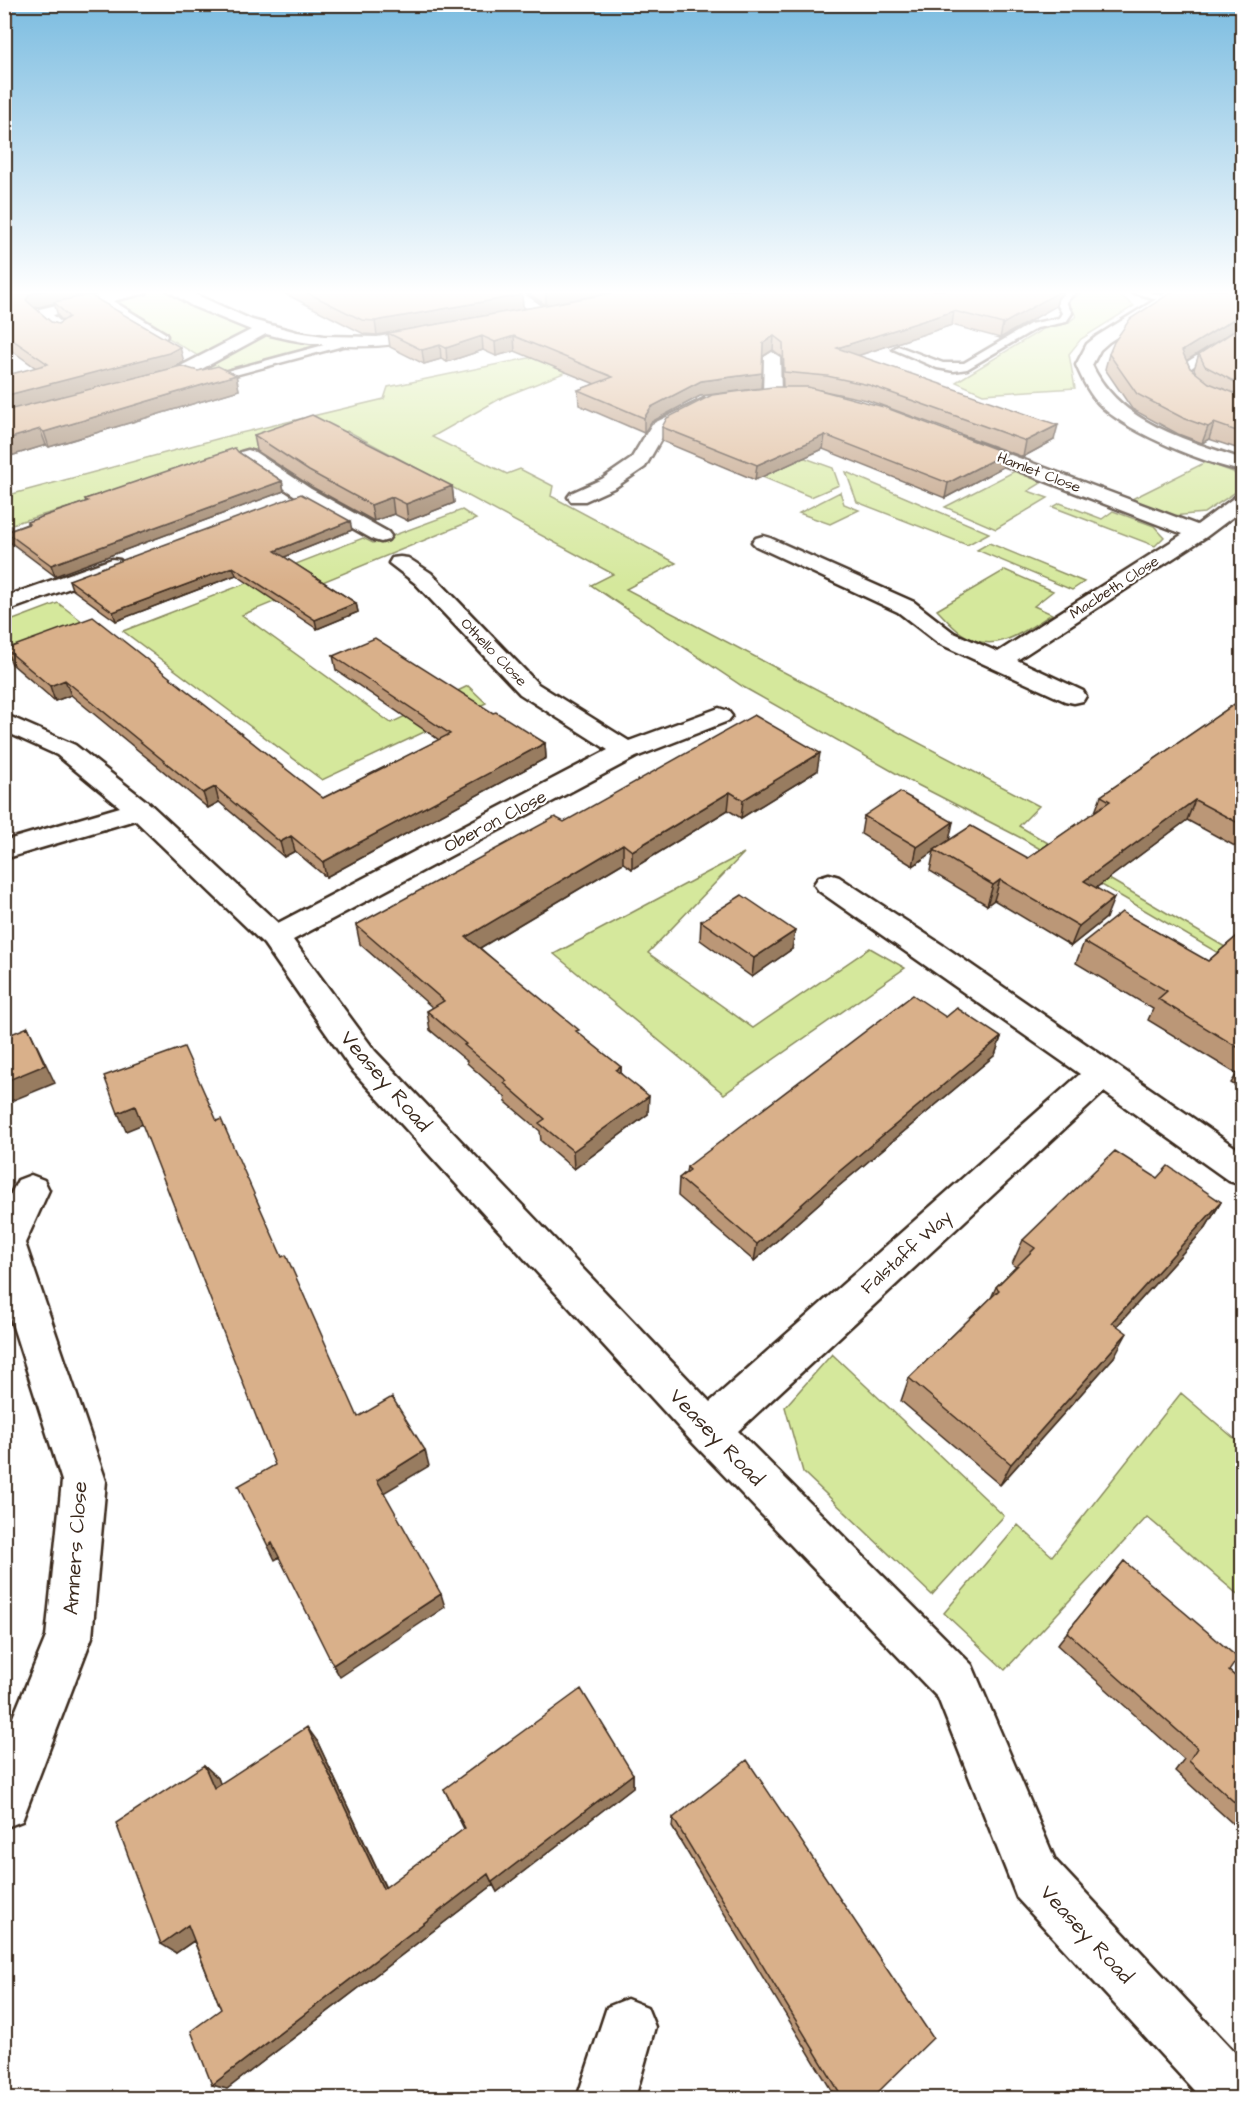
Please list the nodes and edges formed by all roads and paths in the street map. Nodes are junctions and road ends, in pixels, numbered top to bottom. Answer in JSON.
{"nodes":[{"id":1,"x":772,"y":388,"type":"edge"},
{"id":2,"x":1096,"y":388,"type":"edge"},
{"id":3,"x":1200,"y":388,"type":"edge"},
{"id":4,"x":1206,"y":392,"type":"edge"},
{"id":5,"x":772,"y":394,"type":"junction"},
{"id":6,"x":795,"y":394,"type":"edge"},
{"id":7,"x":750,"y":397,"type":"edge"},
{"id":8,"x":718,"y":401,"type":"edge"},
{"id":9,"x":944,"y":436,"type":"edge"},
{"id":10,"x":248,"y":456,"type":"edge"},
{"id":11,"x":1242,"y":465,"type":"edge"},
{"id":12,"x":304,"y":494,"type":"junction"},
{"id":13,"x":578,"y":497,"type":"dead end"},
{"id":14,"x":282,"y":502,"type":"edge"},
{"id":15,"x":1237,"y":509,"type":"edge"},
{"id":16,"x":1199,"y":533,"type":"junction"},
{"id":17,"x":381,"y":536,"type":"dead end"},
{"id":18,"x":763,"y":542,"type":"dead end"},
{"id":19,"x":127,"y":560,"type":"edge"},
{"id":20,"x":400,"y":563,"type":"dead end"},
{"id":21,"x":4,"y":605,"type":"edge"},
{"id":22,"x":1000,"y":661,"type":"junction"},
{"id":23,"x":1074,"y":696,"type":"dead end"},
{"id":24,"x":719,"y":716,"type":"dead end"},
{"id":25,"x":4,"y":721,"type":"edge"},
{"id":26,"x":627,"y":751,"type":"junction"},
{"id":27,"x":140,"y":810,"type":"junction"},
{"id":28,"x":4,"y":850,"type":"edge"},
{"id":29,"x":829,"y":884,"type":"dead end"},
{"id":30,"x":275,"y":937,"type":"junction"},
{"id":31,"x":1102,"y":1074,"type":"junction"},
{"id":32,"x":1242,"y":1171,"type":"edge"},
{"id":33,"x":31,"y":1190,"type":"dead end"},
{"id":34,"x":709,"y":1430,"type":"junction"},
{"id":35,"x":4,"y":1803,"type":"edge"},
{"id":36,"x":627,"y":2027,"type":"dead end"},
{"id":37,"x":606,"y":2098,"type":"edge"},
{"id":38,"x":1239,"y":2098,"type":"edge"}],
"edges":[{"from":1,"to":5,"type":"street"},
{"from":2,"to":11,"type":"street"},
{"from":3,"to":4,"type":"lane"},
{"from":5,"to":6,"type":"street"},
{"from":5,"to":7,"type":"street"},
{"from":8,"to":13,"type":"street"},
{"from":9,"to":16,"type":"street","name":"Hamlet Close"},
{"from":10,"to":12,"type":"street"},
{"from":12,"to":14,"type":"street"},
{"from":12,"to":17,"type":"street"},
{"from":15,"to":16,"type":"street","name":"Macbeth Close"},
{"from":16,"to":22,"type":"street","name":"Macbeth Close"},
{"from":18,"to":22,"type":"street"},
{"from":19,"to":21,"type":"street"},
{"from":20,"to":26,"type":"street","name":"Othello Close"},
{"from":22,"to":23,"type":"street"},
{"from":24,"to":26,"type":"street","name":"Oberon Close"},
{"from":25,"to":27,"type":"street","name":"Veasey Road"},
{"from":26,"to":30,"type":"street","name":"Oberon Close"},
{"from":27,"to":28,"type":"street"},
{"from":27,"to":30,"type":"street","name":"Veasey Road"},
{"from":29,"to":31,"type":"street"},
{"from":30,"to":34,"type":"street","name":"Veasey Road"},
{"from":31,"to":32,"type":"street"},
{"from":31,"to":34,"type":"street","name":"Falstaff Way"},
{"from":33,"to":35,"type":"street","name":"Amners Close"},
{"from":34,"to":38,"type":"street","name":"Veasey Road"},
{"from":36,"to":37,"type":"street"}]}
